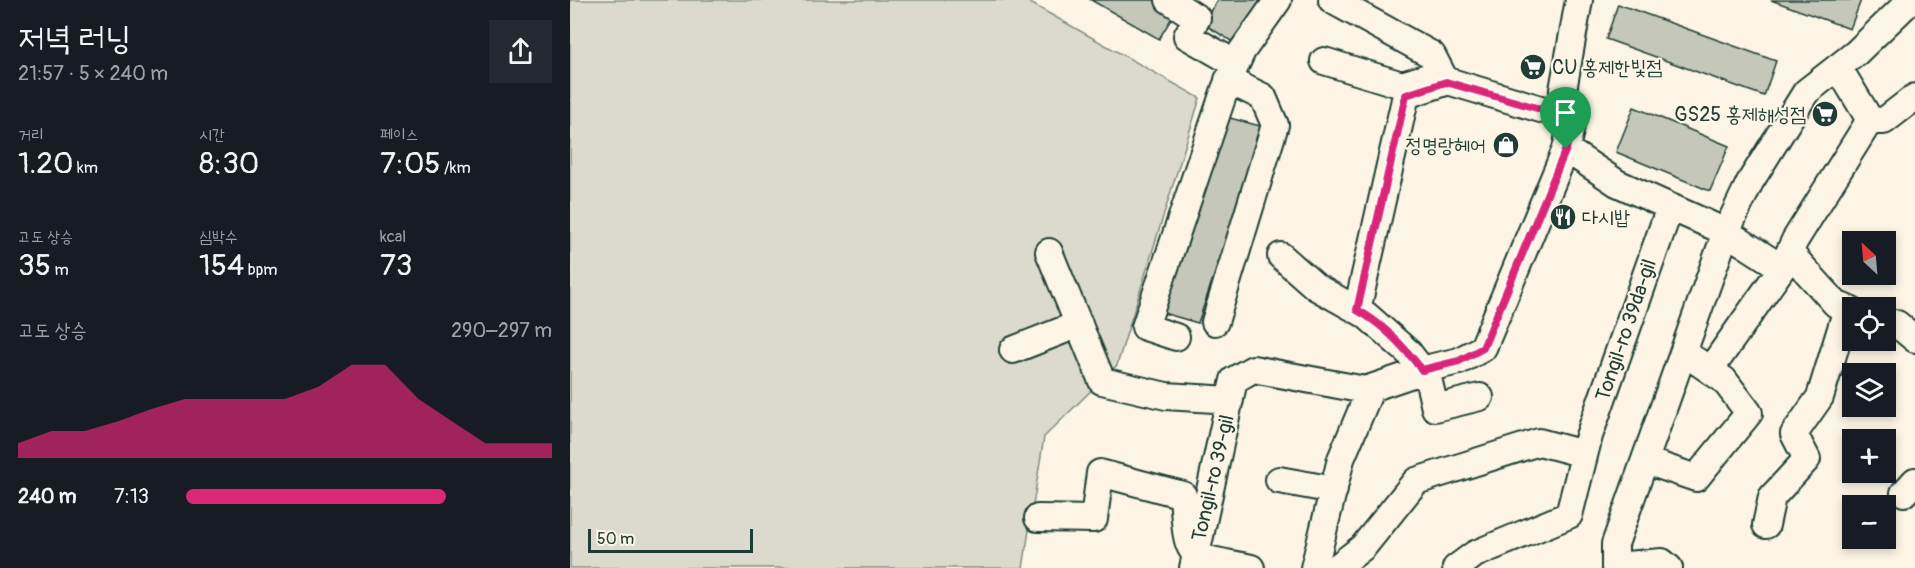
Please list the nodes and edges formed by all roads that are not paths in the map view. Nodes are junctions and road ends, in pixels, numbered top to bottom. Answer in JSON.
{"nodes":[{"id":1,"x":1169,"y":0,"type":"edge"},
{"id":2,"x":1278,"y":0,"type":"edge"},
{"id":3,"x":1332,"y":0,"type":"edge"},
{"id":4,"x":1579,"y":0,"type":"edge"},
{"id":5,"x":1911,"y":0,"type":"edge"},
{"id":6,"x":1324,"y":61,"type":"dead end"},
{"id":7,"x":1838,"y":67,"type":"junction"},
{"id":8,"x":1232,"y":72,"type":"junction"},
{"id":9,"x":1446,"y":82,"type":"junction"},
{"id":10,"x":1915,"y":97,"type":"edge"},
{"id":11,"x":1568,"y":112,"type":"junction"},
{"id":12,"x":1870,"y":120,"type":"junction"},
{"id":13,"x":1566,"y":149,"type":"junction"},
{"id":14,"x":1670,"y":207,"type":"junction"},
{"id":15,"x":1726,"y":232,"type":"junction"},
{"id":16,"x":1049,"y":252,"type":"dead end"},
{"id":17,"x":1281,"y":256,"type":"dead end"},
{"id":18,"x":1786,"y":260,"type":"junction"},
{"id":19,"x":1842,"y":307,"type":"edge"},
{"id":20,"x":1357,"y":310,"type":"junction"},
{"id":21,"x":1215,"y":322,"type":"dead end"},
{"id":22,"x":1079,"y":324,"type":"junction"},
{"id":23,"x":1896,"y":324,"type":"edge"},
{"id":24,"x":1842,"y":333,"type":"edge"},
{"id":25,"x":1176,"y":337,"type":"dead end"},
{"id":26,"x":1915,"y":339,"type":"edge"},
{"id":27,"x":1013,"y":350,"type":"dead end"},
{"id":28,"x":1685,"y":353,"type":"junction"},
{"id":29,"x":1422,"y":370,"type":"junction"},
{"id":30,"x":1710,"y":370,"type":"junction"},
{"id":31,"x":1371,"y":388,"type":"junction"},
{"id":32,"x":1480,"y":397,"type":"dead end"},
{"id":33,"x":1230,"y":400,"type":"junction"},
{"id":34,"x":1584,"y":454,"type":"junction"},
{"id":35,"x":1646,"y":461,"type":"junction"},
{"id":36,"x":1279,"y":480,"type":"dead end"},
{"id":37,"x":1334,"y":490,"type":"junction"},
{"id":38,"x":1038,"y":518,"type":"dead end"},
{"id":39,"x":1766,"y":525,"type":"dead end"},
{"id":40,"x":1194,"y":562,"type":"edge"},
{"id":41,"x":1615,"y":567,"type":"edge"},
{"id":42,"x":1251,"y":568,"type":"edge"},
{"id":43,"x":1314,"y":568,"type":"edge"},
{"id":44,"x":1336,"y":568,"type":"edge"},
{"id":45,"x":1456,"y":568,"type":"edge"},
{"id":46,"x":1669,"y":568,"type":"edge"}],
"edges":[{"from":1,"to":8,"type":"street"},
{"from":2,"to":8,"type":"street"},
{"from":3,"to":9,"type":"street"},
{"from":4,"to":11,"type":"street","name":"Tongil-ro 39-gil"},
{"from":5,"to":7,"type":"street"},
{"from":6,"to":9,"type":"street"},
{"from":7,"to":12,"type":"street"},
{"from":7,"to":15,"type":"street"},
{"from":8,"to":21,"type":"street"},
{"from":8,"to":25,"type":"street"},
{"from":9,"to":11,"type":"street"},
{"from":9,"to":20,"type":"street"},
{"from":10,"to":12,"type":"street"},
{"from":11,"to":13,"type":"street","name":"Tongil-ro 39-gil"},
{"from":12,"to":18,"type":"street"},
{"from":13,"to":14,"type":"street"},
{"from":13,"to":29,"type":"street","name":"Tongil-ro 39-gil"},
{"from":14,"to":15,"type":"street"},
{"from":14,"to":34,"type":"street","name":"Tongil-ro 39da-gil"},
{"from":15,"to":18,"type":"street"},
{"from":15,"to":28,"type":"street"},
{"from":16,"to":22,"type":"street","name":"Tongil-ro 39-gil"},
{"from":17,"to":20,"type":"street"},
{"from":18,"to":19,"type":"street"},
{"from":18,"to":30,"type":"street"},
{"from":20,"to":29,"type":"street"},
{"from":22,"to":27,"type":"street"},
{"from":22,"to":33,"type":"street","name":"Tongil-ro 39-gil"},
{"from":23,"to":26,"type":"street"},
{"from":24,"to":39,"type":"street"},
{"from":28,"to":30,"type":"street"},
{"from":28,"to":35,"type":"street"},
{"from":29,"to":31,"type":"street","name":"Tongil-ro 39-gil"},
{"from":29,"to":32,"type":"street"},
{"from":30,"to":35,"type":"street"},
{"from":31,"to":33,"type":"street","name":"Tongil-ro 39-gil"},
{"from":31,"to":37,"type":"street"},
{"from":33,"to":40,"type":"street","name":"Tongil-ro 39-gil"},
{"from":34,"to":44,"type":"street"},
{"from":34,"to":45,"type":"street","name":"Tongil-ro 39da-gil"},
{"from":35,"to":41,"type":"street"},
{"from":36,"to":37,"type":"street"},
{"from":37,"to":43,"type":"street"},
{"from":38,"to":40,"type":"street","name":"Tongil-ro 39-gil"},
{"from":40,"to":42,"type":"street"},
{"from":41,"to":46,"type":"street"}]}
